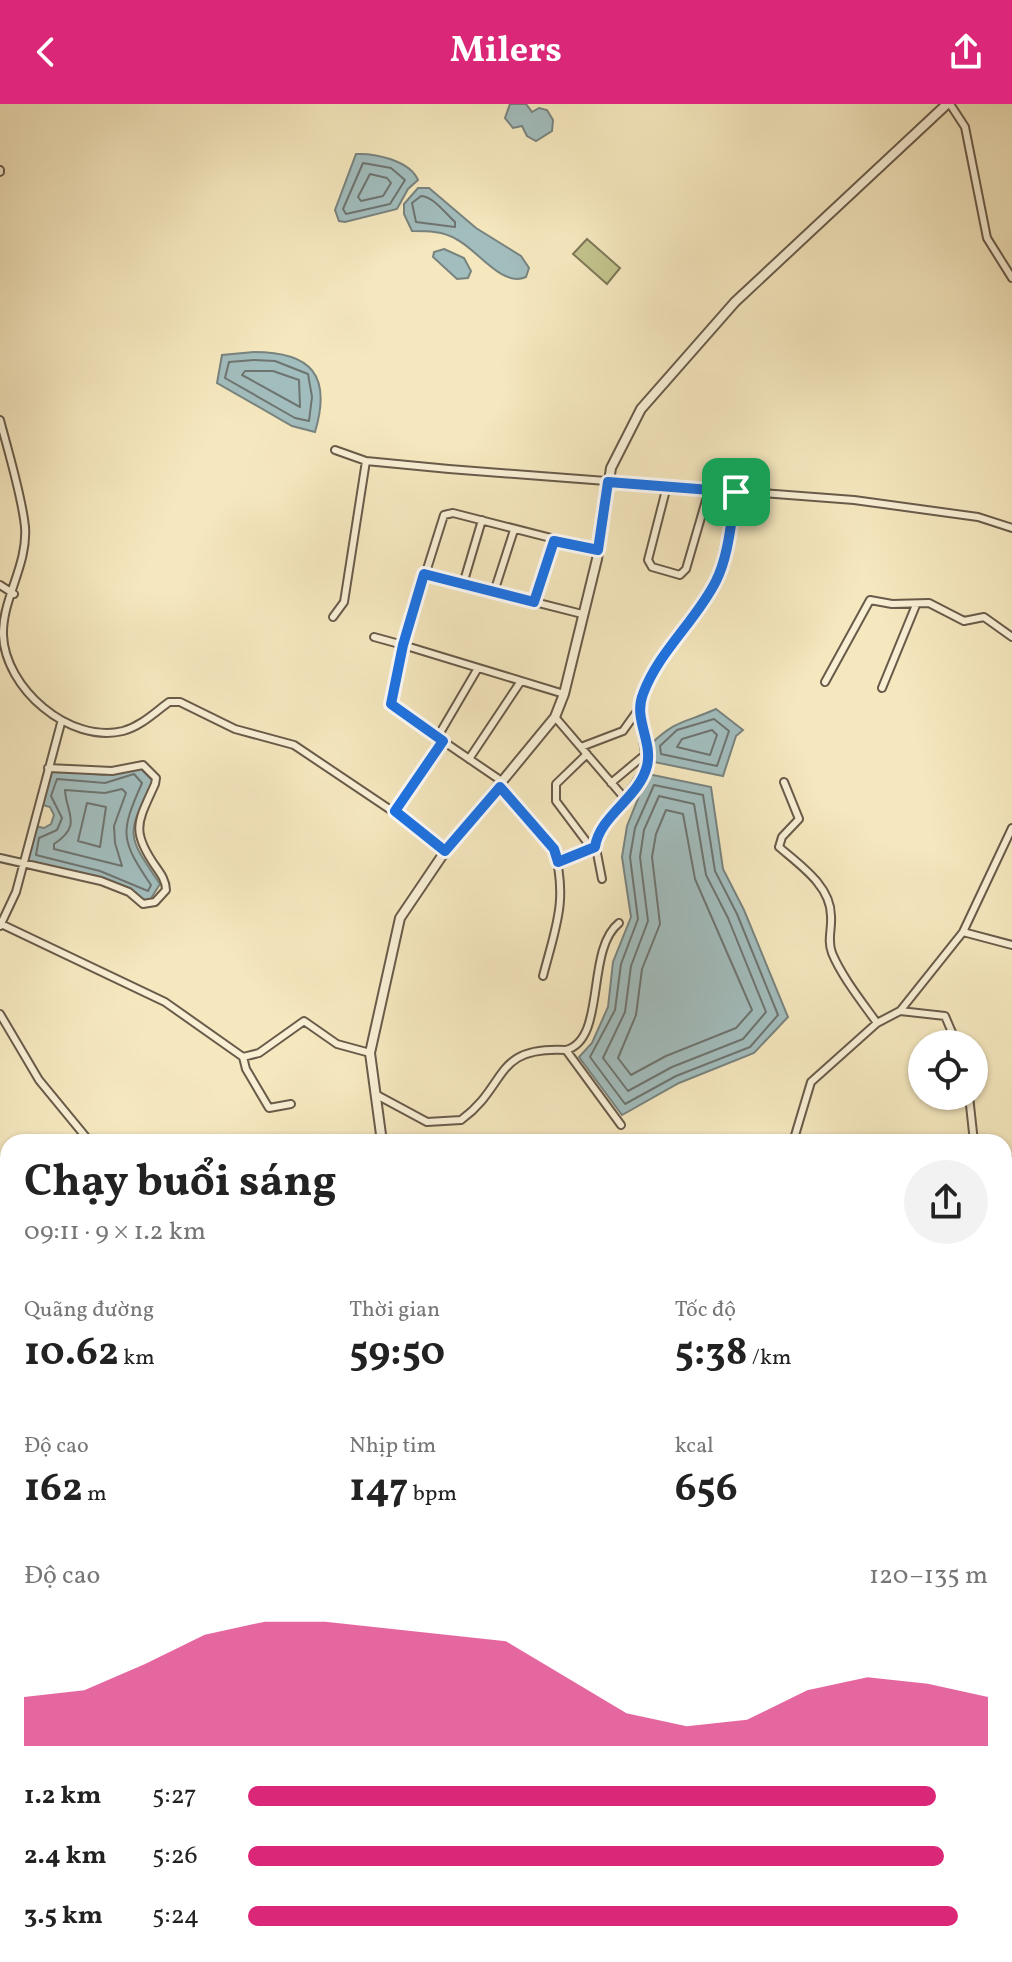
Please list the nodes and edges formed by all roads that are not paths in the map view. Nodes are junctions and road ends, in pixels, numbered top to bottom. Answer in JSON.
{"nodes":[{"id":1,"x":948,"y":104,"type":"edge"},
{"id":2,"x":1012,"y":278,"type":"edge"},
{"id":3,"x":0,"y":420,"type":"edge"},
{"id":4,"x":335,"y":450,"type":"dead end"},
{"id":5,"x":366,"y":461,"type":"junction"},
{"id":6,"x":608,"y":482,"type":"junction"},
{"id":7,"x":667,"y":486,"type":"junction"},
{"id":8,"x":709,"y":490,"type":"junction"},
{"id":9,"x":736,"y":492,"type":"junction"},
{"id":10,"x":482,"y":520,"type":"junction"},
{"id":11,"x":1012,"y":528,"type":"edge"},
{"id":12,"x":514,"y":530,"type":"junction"},
{"id":13,"x":554,"y":541,"type":"junction"},
{"id":14,"x":598,"y":550,"type":"junction"},
{"id":15,"x":424,"y":574,"type":"junction"},
{"id":16,"x":463,"y":584,"type":"junction"},
{"id":17,"x":0,"y":585,"type":"edge"},
{"id":18,"x":494,"y":592,"type":"junction"},
{"id":19,"x":14,"y":594,"type":"junction"},
{"id":20,"x":534,"y":602,"type":"junction"},
{"id":21,"x":916,"y":605,"type":"junction"},
{"id":22,"x":582,"y":614,"type":"junction"},
{"id":23,"x":333,"y":617,"type":"dead end"},
{"id":24,"x":374,"y":637,"type":"dead end"},
{"id":25,"x":1012,"y":637,"type":"edge"},
{"id":26,"x":403,"y":645,"type":"junction"},
{"id":27,"x":478,"y":668,"type":"junction"},
{"id":28,"x":521,"y":681,"type":"junction"},
{"id":29,"x":825,"y":682,"type":"dead end"},
{"id":30,"x":882,"y":688,"type":"dead end"},
{"id":31,"x":564,"y":694,"type":"junction"},
{"id":32,"x":640,"y":706,"type":"junction"},
{"id":33,"x":555,"y":717,"type":"junction"},
{"id":34,"x":61,"y":723,"type":"junction"},
{"id":35,"x":440,"y":740,"type":"junction"},
{"id":36,"x":581,"y":747,"type":"junction"},
{"id":37,"x":647,"y":753,"type":"junction"},
{"id":38,"x":587,"y":754,"type":"junction"},
{"id":39,"x":469,"y":759,"type":"junction"},
{"id":40,"x":48,"y":768,"type":"junction"},
{"id":41,"x":784,"y":782,"type":"dead end"},
{"id":42,"x":611,"y":783,"type":"junction"},
{"id":43,"x":501,"y":785,"type":"junction"},
{"id":44,"x":627,"y":801,"type":"junction"},
{"id":45,"x":395,"y":811,"type":"junction"},
{"id":46,"x":1012,"y":828,"type":"edge"},
{"id":47,"x":593,"y":848,"type":"junction"},
{"id":48,"x":445,"y":851,"type":"junction"},
{"id":49,"x":0,"y":858,"type":"edge"},
{"id":50,"x":558,"y":862,"type":"junction"},
{"id":51,"x":21,"y":864,"type":"junction"},
{"id":52,"x":602,"y":879,"type":"dead end"},
{"id":53,"x":619,"y":923,"type":"dead end"},
{"id":54,"x":1,"y":925,"type":"edge"},
{"id":55,"x":963,"y":932,"type":"junction"},
{"id":56,"x":1012,"y":945,"type":"edge"},
{"id":57,"x":543,"y":976,"type":"dead end"},
{"id":58,"x":900,"y":1011,"type":"junction"},
{"id":59,"x":0,"y":1014,"type":"edge"},
{"id":60,"x":877,"y":1023,"type":"junction"},
{"id":61,"x":951,"y":1030,"type":"edge"},
{"id":62,"x":566,"y":1050,"type":"junction"},
{"id":63,"x":370,"y":1053,"type":"junction"},
{"id":64,"x":243,"y":1057,"type":"junction"},
{"id":65,"x":375,"y":1094,"type":"junction"},
{"id":66,"x":291,"y":1104,"type":"dead end"},
{"id":67,"x":971,"y":1110,"type":"edge"},
{"id":68,"x":621,"y":1125,"type":"dead end"},
{"id":69,"x":83,"y":1134,"type":"edge"},
{"id":70,"x":381,"y":1134,"type":"edge"},
{"id":71,"x":795,"y":1134,"type":"edge"},
{"id":72,"x":973,"y":1134,"type":"edge"}],
"edges":[{"from":1,"to":2,"type":"street"},
{"from":1,"to":6,"type":"street"},
{"from":3,"to":19,"type":"street"},
{"from":4,"to":5,"type":"street"},
{"from":5,"to":6,"type":"street"},
{"from":5,"to":23,"type":"street"},
{"from":6,"to":7,"type":"street"},
{"from":6,"to":14,"type":"street"},
{"from":7,"to":8,"type":"street"},
{"from":7,"to":8,"type":"street"},
{"from":8,"to":9,"type":"street"},
{"from":9,"to":11,"type":"street"},
{"from":9,"to":32,"type":"street"},
{"from":10,"to":12,"type":"street"},
{"from":10,"to":15,"type":"street"},
{"from":10,"to":16,"type":"street"},
{"from":12,"to":13,"type":"street"},
{"from":12,"to":18,"type":"street"},
{"from":13,"to":14,"type":"street"},
{"from":13,"to":20,"type":"street"},
{"from":14,"to":22,"type":"street"},
{"from":15,"to":16,"type":"street"},
{"from":15,"to":26,"type":"street"},
{"from":16,"to":18,"type":"street"},
{"from":17,"to":19,"type":"street"},
{"from":18,"to":20,"type":"street"},
{"from":19,"to":34,"type":"street"},
{"from":20,"to":22,"type":"street"},
{"from":21,"to":25,"type":"street"},
{"from":21,"to":29,"type":"street"},
{"from":21,"to":30,"type":"street"},
{"from":22,"to":31,"type":"street"},
{"from":24,"to":26,"type":"street"},
{"from":26,"to":27,"type":"street"},
{"from":26,"to":35,"type":"street"},
{"from":27,"to":28,"type":"street"},
{"from":27,"to":35,"type":"street"},
{"from":28,"to":31,"type":"street"},
{"from":28,"to":39,"type":"street"},
{"from":31,"to":33,"type":"street"},
{"from":32,"to":36,"type":"street"},
{"from":32,"to":37,"type":"street"},
{"from":33,"to":36,"type":"street"},
{"from":33,"to":43,"type":"street"},
{"from":34,"to":40,"type":"street"},
{"from":34,"to":45,"type":"street"},
{"from":35,"to":39,"type":"street"},
{"from":35,"to":45,"type":"street"},
{"from":36,"to":38,"type":"street"},
{"from":37,"to":42,"type":"street"},
{"from":37,"to":44,"type":"street"},
{"from":38,"to":42,"type":"street"},
{"from":38,"to":47,"type":"street"},
{"from":39,"to":43,"type":"street"},
{"from":40,"to":51,"type":"street"},
{"from":40,"to":51,"type":"street"},
{"from":41,"to":60,"type":"street"},
{"from":42,"to":44,"type":"street"},
{"from":43,"to":48,"type":"street"},
{"from":43,"to":50,"type":"street"},
{"from":44,"to":47,"type":"street"},
{"from":45,"to":48,"type":"street"},
{"from":46,"to":55,"type":"street"},
{"from":47,"to":50,"type":"street"},
{"from":47,"to":52,"type":"street"},
{"from":48,"to":63,"type":"street"},
{"from":49,"to":51,"type":"street"},
{"from":50,"to":57,"type":"street"},
{"from":51,"to":54,"type":"street"},
{"from":53,"to":62,"type":"street"},
{"from":54,"to":64,"type":"street"},
{"from":55,"to":56,"type":"street"},
{"from":55,"to":58,"type":"street"},
{"from":58,"to":60,"type":"street"},
{"from":58,"to":61,"type":"street"},
{"from":59,"to":69,"type":"street"},
{"from":60,"to":71,"type":"street"},
{"from":62,"to":65,"type":"street"},
{"from":62,"to":68,"type":"street"},
{"from":63,"to":64,"type":"street"},
{"from":63,"to":65,"type":"street"},
{"from":64,"to":66,"type":"street"},
{"from":65,"to":70,"type":"street"},
{"from":67,"to":72,"type":"street"}]}
